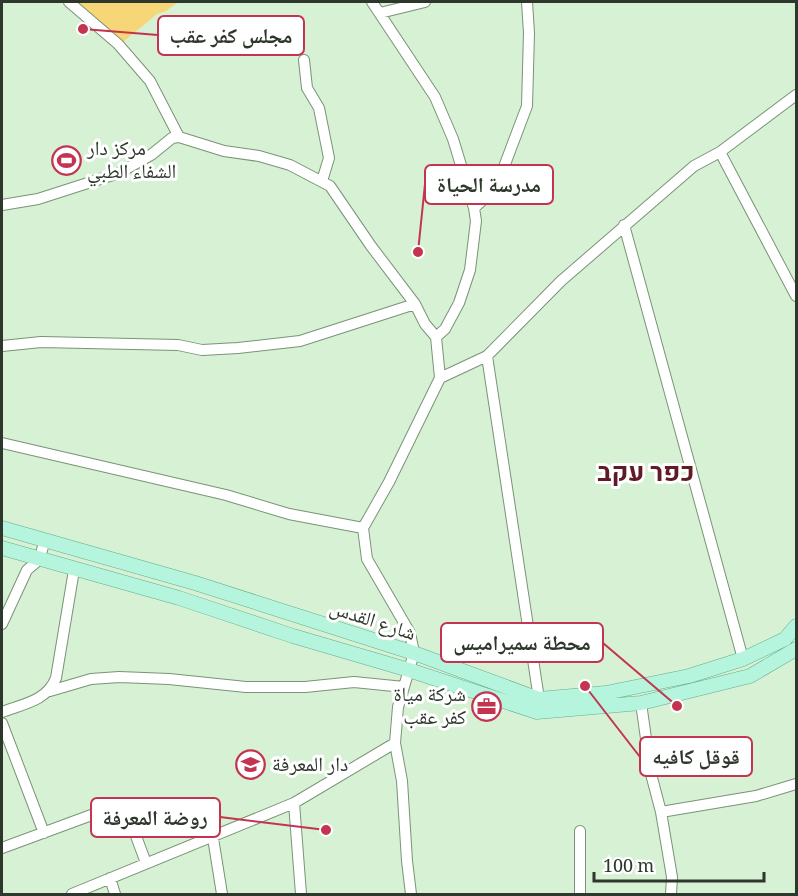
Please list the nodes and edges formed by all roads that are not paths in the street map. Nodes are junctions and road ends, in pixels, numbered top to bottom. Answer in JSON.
{"nodes":[{"id":1,"x":69,"y":2,"type":"edge"},
{"id":2,"x":372,"y":2,"type":"edge"},
{"id":3,"x":425,"y":2,"type":"edge"},
{"id":4,"x":527,"y":2,"type":"edge"},
{"id":5,"x":380,"y":13,"type":"junction"},
{"id":6,"x":304,"y":60,"type":"dead end"},
{"id":7,"x":796,"y":95,"type":"edge"},
{"id":8,"x":179,"y":137,"type":"junction"},
{"id":9,"x":720,"y":152,"type":"junction"},
{"id":10,"x":322,"y":181,"type":"junction"},
{"id":11,"x":2,"y":205,"type":"edge"},
{"id":12,"x":474,"y":208,"type":"junction"},
{"id":13,"x":624,"y":225,"type":"junction"},
{"id":14,"x":796,"y":296,"type":"edge"},
{"id":15,"x":415,"y":304,"type":"junction"},
{"id":16,"x":436,"y":337,"type":"junction"},
{"id":17,"x":2,"y":346,"type":"edge"},
{"id":18,"x":487,"y":356,"type":"junction"},
{"id":19,"x":440,"y":378,"type":"junction"},
{"id":20,"x":2,"y":443,"type":"edge"},
{"id":21,"x":2,"y":528,"type":"edge"},
{"id":22,"x":363,"y":528,"type":"junction"},
{"id":23,"x":45,"y":540,"type":"junction"},
{"id":24,"x":2,"y":548,"type":"edge"},
{"id":25,"x":39,"y":560,"type":"junction"},
{"id":26,"x":74,"y":570,"type":"junction"},
{"id":27,"x":2,"y":624,"type":"edge"},
{"id":28,"x":796,"y":626,"type":"edge"},
{"id":29,"x":796,"y":650,"type":"edge"},
{"id":30,"x":414,"y":653,"type":"junction"},
{"id":31,"x":743,"y":659,"type":"junction"},
{"id":32,"x":409,"y":670,"type":"junction"},
{"id":33,"x":404,"y":687,"type":"junction"},
{"id":34,"x":50,"y":691,"type":"junction"},
{"id":35,"x":539,"y":699,"type":"junction"},
{"id":36,"x":640,"y":703,"type":"junction"},
{"id":37,"x":2,"y":712,"type":"edge"},
{"id":38,"x":2,"y":723,"type":"edge"},
{"id":39,"x":395,"y":743,"type":"junction"},
{"id":40,"x":796,"y":784,"type":"edge"},
{"id":41,"x":294,"y":803,"type":"junction"},
{"id":42,"x":661,"y":812,"type":"junction"},
{"id":43,"x":580,"y":831,"type":"dead end"},
{"id":44,"x":44,"y":833,"type":"junction"},
{"id":45,"x":213,"y":838,"type":"junction"},
{"id":46,"x":2,"y":848,"type":"edge"},
{"id":47,"x":146,"y":863,"type":"junction"},
{"id":48,"x":110,"y":878,"type":"junction"},
{"id":49,"x":72,"y":894,"type":"edge"},
{"id":50,"x":114,"y":894,"type":"edge"},
{"id":51,"x":222,"y":894,"type":"edge"},
{"id":52,"x":301,"y":894,"type":"edge"},
{"id":53,"x":411,"y":894,"type":"edge"},
{"id":54,"x":580,"y":894,"type":"edge"},
{"id":55,"x":671,"y":894,"type":"edge"}],
"edges":[{"from":1,"to":8,"type":"street"},
{"from":2,"to":5,"type":"street"},
{"from":3,"to":5,"type":"street"},
{"from":4,"to":12,"type":"street"},
{"from":5,"to":12,"type":"street"},
{"from":6,"to":10,"type":"street"},
{"from":7,"to":9,"type":"street"},
{"from":8,"to":10,"type":"street"},
{"from":8,"to":11,"type":"street"},
{"from":9,"to":13,"type":"street"},
{"from":9,"to":14,"type":"street"},
{"from":10,"to":15,"type":"street"},
{"from":12,"to":16,"type":"street"},
{"from":13,"to":18,"type":"street"},
{"from":13,"to":31,"type":"street"},
{"from":15,"to":16,"type":"street"},
{"from":15,"to":17,"type":"street"},
{"from":16,"to":19,"type":"street"},
{"from":18,"to":19,"type":"street"},
{"from":18,"to":35,"type":"street"},
{"from":19,"to":22,"type":"street"},
{"from":20,"to":22,"type":"street"},
{"from":21,"to":23,"type":"main road","name":"شارع القدس"},
{"from":22,"to":30,"type":"street"},
{"from":23,"to":25,"type":"street"},
{"from":23,"to":30,"type":"main road","name":"شارع القدس"},
{"from":24,"to":25,"type":"main road","name":"شارع القدس"},
{"from":25,"to":26,"type":"main road","name":"شارع القدس"},
{"from":25,"to":27,"type":"street"},
{"from":26,"to":32,"type":"main road","name":"شارع القدس"},
{"from":26,"to":34,"type":"street"},
{"from":28,"to":31,"type":"main road","name":"شارع القدس"},
{"from":29,"to":36,"type":"main road","name":"شارع القدس"},
{"from":30,"to":32,"type":"street"},
{"from":30,"to":35,"type":"main road","name":"شارع القدس"},
{"from":31,"to":35,"type":"main road","name":"شارع القدس"},
{"from":32,"to":33,"type":"street"},
{"from":32,"to":36,"type":"main road","name":"شارع القدس"},
{"from":33,"to":34,"type":"street"},
{"from":33,"to":39,"type":"street"},
{"from":34,"to":37,"type":"street"},
{"from":36,"to":42,"type":"street"},
{"from":38,"to":44,"type":"street"},
{"from":39,"to":41,"type":"street"},
{"from":39,"to":53,"type":"street"},
{"from":40,"to":42,"type":"street"},
{"from":41,"to":45,"type":"street"},
{"from":41,"to":52,"type":"street"},
{"from":42,"to":55,"type":"street"},
{"from":43,"to":54,"type":"street"},
{"from":44,"to":46,"type":"street"},
{"from":44,"to":47,"type":"street"},
{"from":45,"to":47,"type":"street"},
{"from":45,"to":51,"type":"street"},
{"from":47,"to":48,"type":"street"},
{"from":48,"to":49,"type":"street"},
{"from":48,"to":50,"type":"street"}]}
